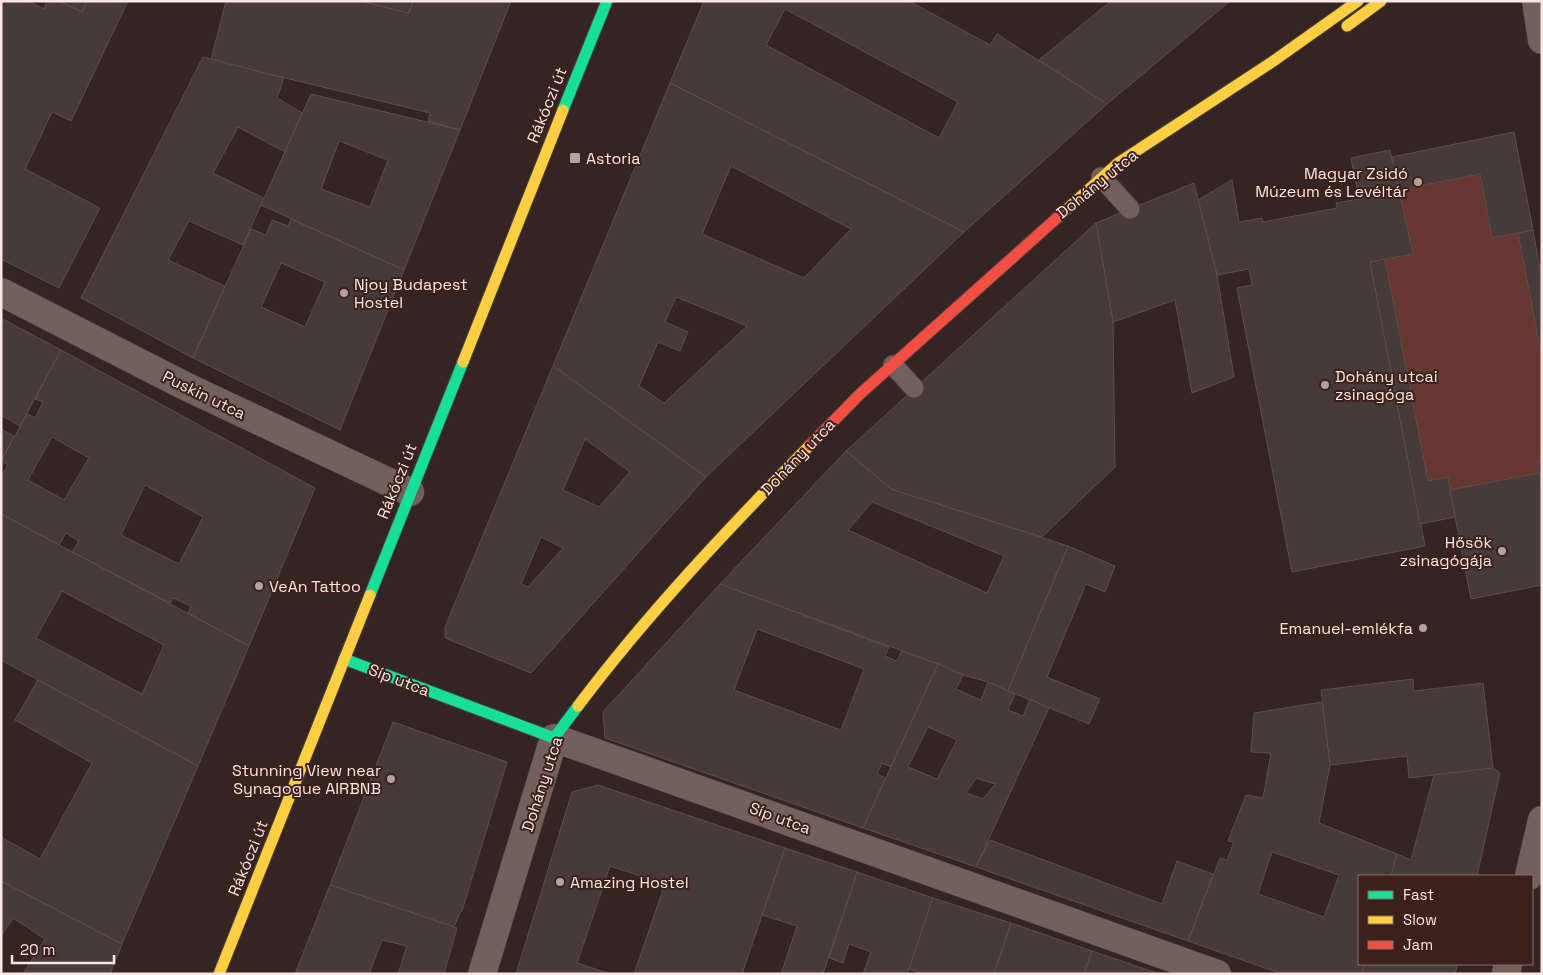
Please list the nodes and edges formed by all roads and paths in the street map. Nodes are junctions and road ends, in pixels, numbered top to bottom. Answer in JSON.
{"nodes":[{"id":1,"x":606,"y":1,"type":"edge"},
{"id":2,"x":1358,"y":1,"type":"edge"},
{"id":3,"x":1381,"y":1,"type":"edge"},
{"id":4,"x":1536,"y":1,"type":"edge"},
{"id":5,"x":1341,"y":30,"type":"dead end"},
{"id":6,"x":1542,"y":40,"type":"edge"},
{"id":7,"x":1308,"y":51,"type":"dead end"},
{"id":8,"x":1272,"y":62,"type":"junction"},
{"id":9,"x":1101,"y":177,"type":"junction"},
{"id":10,"x":1130,"y":209,"type":"dead end"},
{"id":11,"x":1,"y":292,"type":"edge"},
{"id":12,"x":893,"y":365,"type":"junction"},
{"id":13,"x":914,"y":388,"type":"dead end"},
{"id":14,"x":410,"y":492,"type":"junction"},
{"id":15,"x":344,"y":659,"type":"junction"},
{"id":16,"x":554,"y":738,"type":"junction"},
{"id":17,"x":1542,"y":820,"type":"edge"},
{"id":18,"x":1529,"y":875,"type":"edge"},
{"id":19,"x":219,"y":974,"type":"edge"},
{"id":20,"x":482,"y":974,"type":"edge"},
{"id":21,"x":1217,"y":974,"type":"edge"}],
"edges":[{"from":1,"to":14,"type":"street","name":"Rákóczi út"},
{"from":2,"to":8,"type":"street","name":"Dohány utca"},
{"from":3,"to":5,"type":"street"},
{"from":4,"to":6,"type":"street"},
{"from":7,"to":8,"type":"street","name":"Dohány utca"},
{"from":8,"to":9,"type":"street","name":"Dohány utca"},
{"from":9,"to":10,"type":"lane"},
{"from":9,"to":12,"type":"street","name":"Dohány utca"},
{"from":11,"to":14,"type":"street","name":"Puskin utca"},
{"from":12,"to":13,"type":"lane"},
{"from":12,"to":16,"type":"street","name":"Dohány utca"},
{"from":14,"to":15,"type":"street","name":"Rákóczi út"},
{"from":15,"to":16,"type":"street","name":"Síp utca"},
{"from":15,"to":19,"type":"street","name":"Rákóczi út"},
{"from":16,"to":20,"type":"street","name":"Dohány utca"},
{"from":16,"to":21,"type":"street","name":"Síp utca"},
{"from":17,"to":18,"type":"street"}]}
